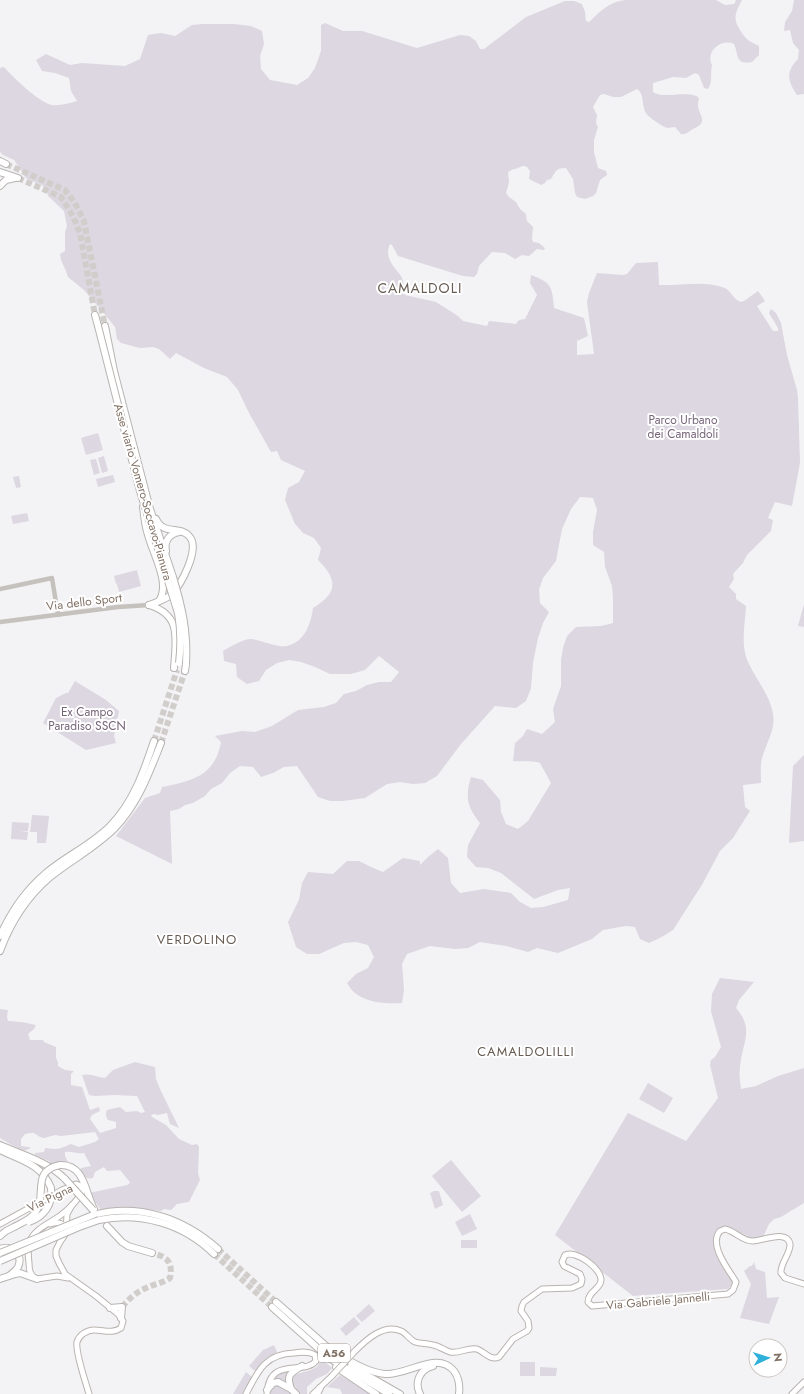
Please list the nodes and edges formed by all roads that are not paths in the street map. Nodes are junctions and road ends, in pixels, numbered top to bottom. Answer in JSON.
{"nodes":[{"id":1,"x":0,"y":172,"type":"edge"},
{"id":2,"x":0,"y":186,"type":"edge"},
{"id":3,"x":95,"y":315,"type":"tunnel mouth"},
{"id":4,"x":105,"y":326,"type":"tunnel mouth"},
{"id":5,"x":143,"y":493,"type":"junction"},
{"id":6,"x":181,"y":532,"type":"junction"},
{"id":7,"x":168,"y":561,"type":"junction"},
{"id":8,"x":0,"y":589,"type":"edge"},
{"id":9,"x":159,"y":602,"type":"junction"},
{"id":10,"x":148,"y":605,"type":"junction"},
{"id":11,"x":58,"y":615,"type":"junction"},
{"id":12,"x":0,"y":622,"type":"edge"},
{"id":13,"x":184,"y":671,"type":"tunnel mouth"},
{"id":14,"x":154,"y":741,"type":"tunnel mouth"},
{"id":15,"x":161,"y":743,"type":"tunnel mouth"},
{"id":16,"x":150,"y":763,"type":"junction"},
{"id":17,"x":0,"y":936,"type":"edge"},
{"id":18,"x":0,"y":951,"type":"edge"},
{"id":19,"x":0,"y":1141,"type":"edge"},
{"id":20,"x":0,"y":1145,"type":"edge"},
{"id":21,"x":6,"y":1151,"type":"edge"},
{"id":22,"x":25,"y":1158,"type":"junction"},
{"id":23,"x":72,"y":1205,"type":"junction"},
{"id":24,"x":93,"y":1211,"type":"junction"},
{"id":25,"x":159,"y":1221,"type":"junction"},
{"id":26,"x":0,"y":1224,"type":"edge"},
{"id":27,"x":46,"y":1226,"type":"junction"},
{"id":28,"x":107,"y":1226,"type":"dead end"},
{"id":29,"x":14,"y":1227,"type":"junction"},
{"id":30,"x":166,"y":1228,"type":"dead end"},
{"id":31,"x":67,"y":1231,"type":"junction"},
{"id":32,"x":0,"y":1236,"type":"edge"},
{"id":33,"x":0,"y":1249,"type":"edge"},
{"id":34,"x":0,"y":1254,"type":"edge"},
{"id":35,"x":152,"y":1254,"type":"tunnel mouth"},
{"id":36,"x":0,"y":1261,"type":"edge"},
{"id":37,"x":58,"y":1263,"type":"junction"},
{"id":38,"x":9,"y":1276,"type":"junction"},
{"id":39,"x":51,"y":1277,"type":"junction"},
{"id":40,"x":0,"y":1279,"type":"edge"},
{"id":41,"x":36,"y":1279,"type":"junction"},
{"id":42,"x":72,"y":1279,"type":"junction"},
{"id":43,"x":804,"y":1284,"type":"edge"},
{"id":44,"x":276,"y":1302,"type":"tunnel mouth"},
{"id":45,"x":272,"y":1307,"type":"tunnel mouth"},
{"id":46,"x":110,"y":1308,"type":"junction"},
{"id":47,"x":121,"y":1318,"type":"junction"},
{"id":48,"x":332,"y":1351,"type":"junction"},
{"id":49,"x":329,"y":1358,"type":"junction"},
{"id":50,"x":302,"y":1366,"type":"junction"},
{"id":51,"x":804,"y":1382,"type":"edge"},
{"id":52,"x":293,"y":1391,"type":"edge"},
{"id":53,"x":319,"y":1391,"type":"edge"},
{"id":54,"x":267,"y":1392,"type":"edge"},
{"id":55,"x":89,"y":1394,"type":"edge"},
{"id":56,"x":246,"y":1394,"type":"edge"},
{"id":57,"x":314,"y":1394,"type":"edge"},
{"id":58,"x":376,"y":1394,"type":"edge"},
{"id":59,"x":389,"y":1394,"type":"edge"},
{"id":60,"x":400,"y":1394,"type":"edge"},
{"id":61,"x":420,"y":1394,"type":"edge"},
{"id":62,"x":455,"y":1394,"type":"edge"},
{"id":63,"x":459,"y":1394,"type":"edge"},
{"id":64,"x":792,"y":1394,"type":"edge"}],
"edges":[{"from":1,"to":2,"type":"highway"},
{"from":3,"to":5,"type":"highway","name":"Asse viario Vomero-Soccavo-Pianura","bridge":true},
{"from":4,"to":5,"type":"highway","name":"Asse viario Vomero-Soccavo-Pianura"},
{"from":5,"to":6,"type":"highway"},
{"from":5,"to":7,"type":"highway","name":"Asse viario Vomero-Soccavo-Pianura"},
{"from":5,"to":9,"type":"highway","bridge":true},
{"from":5,"to":10,"type":"highway","name":"Asse viario Vomero-Soccavo-Pianura","bridge":true},
{"from":6,"to":7,"type":"highway"},
{"from":6,"to":9,"type":"highway"},
{"from":7,"to":13,"type":"highway","name":"Asse viario Vomero-Soccavo-Pianura","bridge":true},
{"from":8,"to":11,"type":"street"},
{"from":9,"to":10,"type":"highway"},
{"from":10,"to":11,"type":"street","name":"Via dello Sport"},
{"from":11,"to":12,"type":"street","name":"Via dello Sport"},
{"from":14,"to":16,"type":"highway"},
{"from":15,"to":16,"type":"highway"},
{"from":16,"to":17,"type":"highway"},
{"from":16,"to":18,"type":"highway"},
{"from":19,"to":21,"type":"highway"},
{"from":20,"to":21,"type":"highway"},
{"from":21,"to":22,"type":"highway"},
{"from":22,"to":24,"type":"highway","bridge":true},
{"from":22,"to":29,"type":"highway","bridge":true},
{"from":23,"to":26,"type":"main road","name":"Via Pigna"},
{"from":23,"to":27,"type":"main road","name":"Via Pigna"},
{"from":23,"to":31,"type":"main road","name":"Via Pigna"},
{"from":24,"to":25,"type":"highway"},
{"from":24,"to":29,"type":"highway","bridge":true},
{"from":24,"to":34,"type":"highway","bridge":true},
{"from":25,"to":30,"type":"highway"},
{"from":25,"to":36,"type":"highway","bridge":true},
{"from":27,"to":31,"type":"main road","name":"Via Pigna"},
{"from":27,"to":41,"type":"main road","name":"Via Pigna"},
{"from":28,"to":35,"type":"highway"},
{"from":29,"to":32,"type":"highway"},
{"from":31,"to":37,"type":"main road","name":"Via Pigna"},
{"from":33,"to":38,"type":"highway","bridge":true},
{"from":37,"to":39,"type":"main road","name":"Via Pigna"},
{"from":37,"to":42,"type":"main road"},
{"from":38,"to":40,"type":"highway"},
{"from":38,"to":41,"type":"highway"},
{"from":39,"to":41,"type":"main road"},
{"from":39,"to":42,"type":"main road"},
{"from":42,"to":46,"type":"main road"},
{"from":43,"to":53,"type":"main road","name":"Via Gabriele Jannelli","bridge":true},
{"from":44,"to":48,"type":"highway","number":"A56"},
{"from":45,"to":49,"type":"highway"},
{"from":46,"to":47,"type":"main road"},
{"from":46,"to":47,"type":"highway"},
{"from":47,"to":55,"type":"main road"},
{"from":48,"to":60,"type":"highway","number":"A56"},
{"from":48,"to":63,"type":"highway"},
{"from":49,"to":58,"type":"highway"},
{"from":49,"to":59,"type":"highway"},
{"from":50,"to":52,"type":"highway"},
{"from":50,"to":54,"type":"main road"},
{"from":50,"to":56,"type":"main road"},
{"from":51,"to":64,"type":"main road"},
{"from":52,"to":54,"type":"highway"},
{"from":53,"to":57,"type":"main road","name":"Via Gabriele Jannelli"},
{"from":61,"to":62,"type":"highway"}]}
